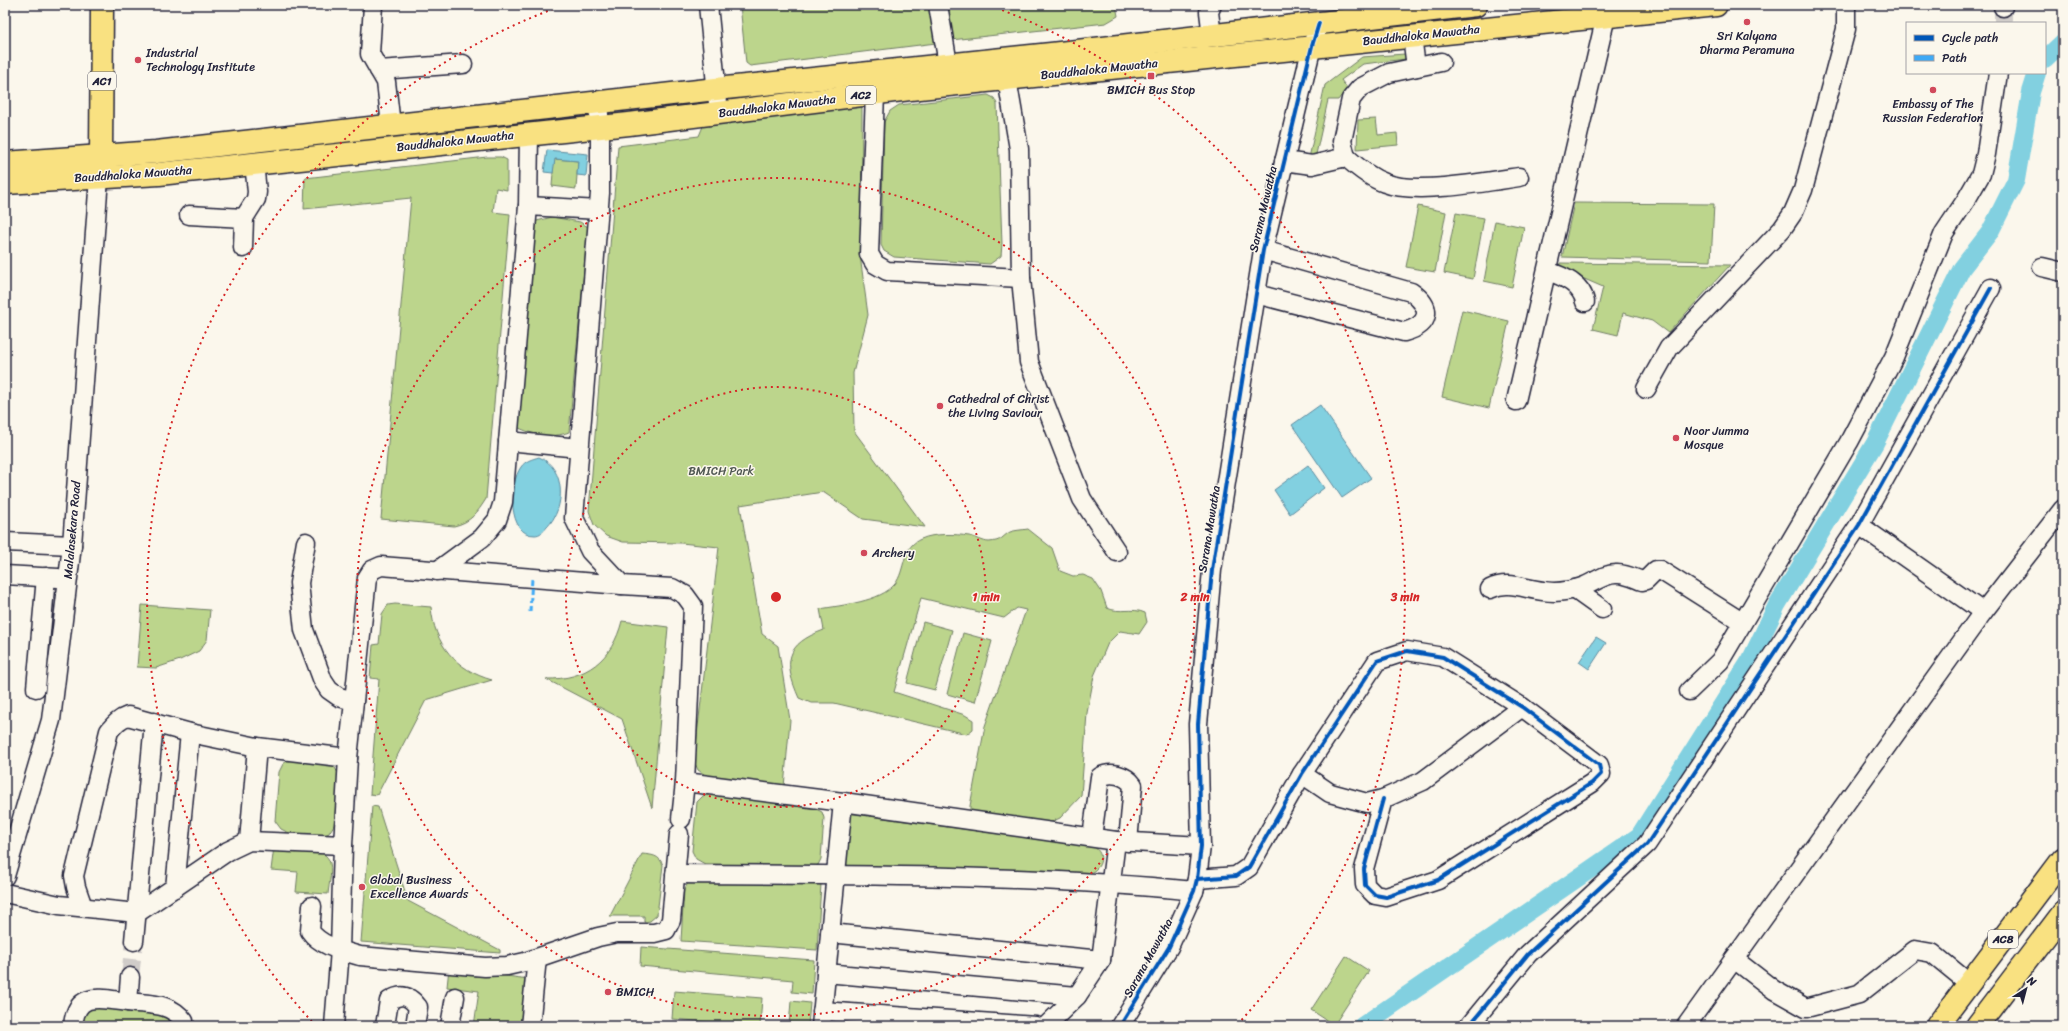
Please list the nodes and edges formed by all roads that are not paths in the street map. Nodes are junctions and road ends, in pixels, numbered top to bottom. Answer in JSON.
{"nodes":[{"id":1,"x":102,"y":5,"type":"edge"},
{"id":2,"x":373,"y":5,"type":"edge"},
{"id":3,"x":708,"y":5,"type":"edge"},
{"id":4,"x":938,"y":5,"type":"edge"},
{"id":5,"x":1212,"y":5,"type":"edge"},
{"id":6,"x":1476,"y":5,"type":"edge"},
{"id":7,"x":1716,"y":5,"type":"edge"},
{"id":8,"x":1846,"y":5,"type":"edge"},
{"id":9,"x":1324,"y":14,"type":"edge"},
{"id":10,"x":1606,"y":16,"type":"junction"},
{"id":11,"x":1212,"y":36,"type":"junction"},
{"id":12,"x":1412,"y":36,"type":"junction"},
{"id":13,"x":1312,"y":46,"type":"junction"},
{"id":14,"x":1441,"y":62,"type":"dead end"},
{"id":15,"x":463,"y":64,"type":"dead end"},
{"id":16,"x":948,"y":64,"type":"junction"},
{"id":17,"x":1416,"y":67,"type":"junction"},
{"id":18,"x":379,"y":70,"type":"junction"},
{"id":19,"x":871,"y":72,"type":"junction"},
{"id":20,"x":1998,"y":74,"type":"edge"},
{"id":21,"x":1007,"y":78,"type":"junction"},
{"id":22,"x":716,"y":89,"type":"junction"},
{"id":23,"x":875,"y":94,"type":"junction"},
{"id":24,"x":598,"y":102,"type":"junction"},
{"id":25,"x":719,"y":113,"type":"junction"},
{"id":26,"x":391,"y":125,"type":"junction"},
{"id":27,"x":600,"y":127,"type":"junction"},
{"id":28,"x":529,"y":134,"type":"junction"},
{"id":29,"x":1346,"y":157,"type":"junction"},
{"id":30,"x":1284,"y":161,"type":"junction"},
{"id":31,"x":5,"y":163,"type":"edge"},
{"id":32,"x":254,"y":163,"type":"junction"},
{"id":33,"x":100,"y":167,"type":"junction"},
{"id":34,"x":1519,"y":177,"type":"dead end"},
{"id":35,"x":5,"y":183,"type":"edge"},
{"id":36,"x":528,"y":206,"type":"junction"},
{"id":37,"x":599,"y":210,"type":"junction"},
{"id":38,"x":189,"y":215,"type":"dead end"},
{"id":39,"x":244,"y":218,"type":"junction"},
{"id":40,"x":243,"y":248,"type":"dead end"},
{"id":41,"x":1263,"y":250,"type":"junction"},
{"id":42,"x":2042,"y":267,"type":"dead end"},
{"id":43,"x":1547,"y":271,"type":"junction"},
{"id":44,"x":2063,"y":272,"type":"edge"},
{"id":45,"x":1021,"y":278,"type":"junction"},
{"id":46,"x":1991,"y":288,"type":"dead end"},
{"id":47,"x":1256,"y":294,"type":"junction"},
{"id":48,"x":1585,"y":302,"type":"dead end"},
{"id":49,"x":1646,"y":389,"type":"dead end"},
{"id":50,"x":1516,"y":401,"type":"dead end"},
{"id":51,"x":508,"y":441,"type":"junction"},
{"id":52,"x":579,"y":448,"type":"junction"},
{"id":53,"x":2063,"y":509,"type":"edge"},
{"id":54,"x":1859,"y":525,"type":"junction"},
{"id":55,"x":5,"y":542,"type":"edge"},
{"id":56,"x":306,"y":542,"type":"dead end"},
{"id":57,"x":72,"y":545,"type":"junction"},
{"id":58,"x":1117,"y":552,"type":"dead end"},
{"id":59,"x":438,"y":571,"type":"junction"},
{"id":60,"x":5,"y":575,"type":"edge"},
{"id":61,"x":46,"y":577,"type":"junction"},
{"id":62,"x":68,"y":579,"type":"junction"},
{"id":63,"x":622,"y":585,"type":"junction"},
{"id":64,"x":1490,"y":589,"type":"dead end"},
{"id":65,"x":1574,"y":589,"type":"junction"},
{"id":66,"x":1602,"y":609,"type":"dead end"},
{"id":67,"x":1983,"y":612,"type":"junction"},
{"id":68,"x":1742,"y":622,"type":"junction"},
{"id":69,"x":36,"y":688,"type":"dead end"},
{"id":70,"x":1689,"y":691,"type":"dead end"},
{"id":71,"x":354,"y":701,"type":"junction"},
{"id":72,"x":1522,"y":707,"type":"junction"},
{"id":73,"x":154,"y":722,"type":"junction"},
{"id":74,"x":190,"y":733,"type":"junction"},
{"id":75,"x":257,"y":747,"type":"junction"},
{"id":76,"x":348,"y":758,"type":"junction"},
{"id":77,"x":1302,"y":774,"type":"junction"},
{"id":78,"x":685,"y":782,"type":"junction"},
{"id":79,"x":1383,"y":800,"type":"junction"},
{"id":80,"x":842,"y":802,"type":"junction"},
{"id":81,"x":1092,"y":837,"type":"junction"},
{"id":82,"x":249,"y":841,"type":"junction"},
{"id":83,"x":1122,"y":841,"type":"junction"},
{"id":84,"x":343,"y":845,"type":"junction"},
{"id":85,"x":1201,"y":846,"type":"junction"},
{"id":86,"x":2063,"y":859,"type":"edge"},
{"id":87,"x":675,"y":874,"type":"junction"},
{"id":88,"x":835,"y":875,"type":"junction"},
{"id":89,"x":5,"y":876,"type":"edge"},
{"id":90,"x":1111,"y":883,"type":"junction"},
{"id":91,"x":1195,"y":885,"type":"junction"},
{"id":92,"x":175,"y":888,"type":"junction"},
{"id":93,"x":5,"y":893,"type":"edge"},
{"id":94,"x":312,"y":906,"type":"dead end"},
{"id":95,"x":83,"y":907,"type":"junction"},
{"id":96,"x":137,"y":913,"type":"junction"},
{"id":97,"x":2062,"y":917,"type":"edge"},
{"id":98,"x":830,"y":933,"type":"junction"},
{"id":99,"x":134,"y":941,"type":"tunnel mouth"},
{"id":100,"x":340,"y":950,"type":"junction"},
{"id":101,"x":537,"y":958,"type":"junction"},
{"id":102,"x":1734,"y":959,"type":"junction"},
{"id":103,"x":1101,"y":960,"type":"junction"},
{"id":104,"x":826,"y":973,"type":"junction"},
{"id":105,"x":130,"y":977,"type":"tunnel mouth"},
{"id":106,"x":1970,"y":984,"type":"junction"},
{"id":107,"x":1077,"y":996,"type":"junction"},
{"id":108,"x":455,"y":997,"type":"dead end"},
{"id":109,"x":128,"y":1002,"type":"junction"},
{"id":110,"x":822,"y":1019,"type":"edge"},
{"id":111,"x":1944,"y":1024,"type":"edge"},
{"id":112,"x":73,"y":1026,"type":"edge"},
{"id":113,"x":183,"y":1026,"type":"edge"},
{"id":114,"x":334,"y":1026,"type":"edge"},
{"id":115,"x":386,"y":1026,"type":"edge"},
{"id":116,"x":415,"y":1026,"type":"edge"},
{"id":117,"x":450,"y":1026,"type":"edge"},
{"id":118,"x":530,"y":1026,"type":"edge"},
{"id":119,"x":1036,"y":1026,"type":"edge"},
{"id":120,"x":1046,"y":1026,"type":"edge"},
{"id":121,"x":1120,"y":1026,"type":"edge"},
{"id":122,"x":1469,"y":1026,"type":"edge"},
{"id":123,"x":1686,"y":1026,"type":"edge"},
{"id":124,"x":1977,"y":1026,"type":"edge"}],
"edges":[{"from":1,"to":33,"type":"main road","number":"AC1"},
{"from":2,"to":18,"type":"street"},
{"from":3,"to":22,"type":"street"},
{"from":4,"to":16,"type":"street"},
{"from":5,"to":11,"type":"street"},
{"from":6,"to":9,"type":"main road","name":"Bauddhaloka Mawatha","number":"AC2"},
{"from":7,"to":10,"type":"main road","name":"Bauddhaloka Mawatha","number":"AC2"},
{"from":8,"to":49,"type":"street"},
{"from":9,"to":11,"type":"main road","name":"Bauddhaloka Mawatha","number":"AC2"},
{"from":9,"to":13,"type":"street","name":"Sarana Mawatha"},
{"from":10,"to":12,"type":"main road","name":"Bauddhaloka Mawatha","number":"AC2"},
{"from":10,"to":43,"type":"street"},
{"from":11,"to":16,"type":"main road","name":"Bauddhaloka Mawatha","number":"AC2"},
{"from":12,"to":13,"type":"main road","name":"Bauddhaloka Mawatha","number":"AC2"},
{"from":12,"to":17,"type":"street"},
{"from":13,"to":21,"type":"main road","name":"Bauddhaloka Mawatha","number":"AC2"},
{"from":13,"to":30,"type":"street","name":"Sarana Mawatha"},
{"from":14,"to":17,"type":"street"},
{"from":15,"to":18,"type":"street"},
{"from":16,"to":19,"type":"main road","name":"Bauddhaloka Mawatha","number":"AC2"},
{"from":17,"to":29,"type":"street"},
{"from":18,"to":26,"type":"street"},
{"from":19,"to":22,"type":"main road","name":"Bauddhaloka Mawatha","number":"AC2"},
{"from":19,"to":23,"type":"street"},
{"from":20,"to":68,"type":"street"},
{"from":21,"to":23,"type":"main road","name":"Bauddhaloka Mawatha","number":"AC2"},
{"from":21,"to":45,"type":"street"},
{"from":22,"to":24,"type":"main road","name":"Bauddhaloka Mawatha","number":"AC2"},
{"from":22,"to":25,"type":"street"},
{"from":23,"to":25,"type":"main road","name":"Bauddhaloka Mawatha","number":"AC2"},
{"from":23,"to":45,"type":"street"},
{"from":24,"to":26,"type":"main road","name":"Bauddhaloka Mawatha","number":"AC2"},
{"from":24,"to":27,"type":"street"},
{"from":25,"to":27,"type":"main road","name":"Bauddhaloka Mawatha","number":"AC2"},
{"from":26,"to":33,"type":"main road","name":"Bauddhaloka Mawatha","number":"AC2"},
{"from":27,"to":28,"type":"main road","name":"Bauddhaloka Mawatha","number":"AC2"},
{"from":27,"to":37,"type":"street"},
{"from":28,"to":32,"type":"main road","name":"Bauddhaloka Mawatha","number":"AC2"},
{"from":28,"to":36,"type":"street"},
{"from":29,"to":30,"type":"street"},
{"from":29,"to":34,"type":"street"},
{"from":30,"to":41,"type":"street","name":"Sarana Mawatha"},
{"from":31,"to":33,"type":"main road","name":"Bauddhaloka Mawatha","number":"AC2"},
{"from":32,"to":33,"type":"main road","name":"Bauddhaloka Mawatha","number":"AC2"},
{"from":32,"to":39,"type":"street"},
{"from":33,"to":35,"type":"main road","name":"Bauddhaloka Mawatha","number":"AC2"},
{"from":33,"to":57,"type":"street","name":"Malalasekara Road"},
{"from":36,"to":37,"type":"street"},
{"from":36,"to":51,"type":"street"},
{"from":37,"to":52,"type":"street"},
{"from":38,"to":39,"type":"street"},
{"from":39,"to":40,"type":"street"},
{"from":41,"to":47,"type":"street","name":"Sarana Mawatha"},
{"from":41,"to":47,"type":"street"},
{"from":42,"to":44,"type":"street"},
{"from":43,"to":48,"type":"street"},
{"from":43,"to":50,"type":"street"},
{"from":45,"to":58,"type":"street"},
{"from":46,"to":54,"type":"street"},
{"from":47,"to":85,"type":"street","name":"Sarana Mawatha"},
{"from":51,"to":52,"type":"street"},
{"from":51,"to":59,"type":"street"},
{"from":52,"to":63,"type":"street"},
{"from":53,"to":67,"type":"street"},
{"from":54,"to":67,"type":"street"},
{"from":54,"to":122,"type":"street"},
{"from":55,"to":57,"type":"street"},
{"from":56,"to":71,"type":"street"},
{"from":57,"to":62,"type":"street","name":"Malalasekara Road"},
{"from":59,"to":63,"type":"street"},
{"from":59,"to":71,"type":"street"},
{"from":60,"to":61,"type":"street"},
{"from":61,"to":62,"type":"street"},
{"from":61,"to":69,"type":"street"},
{"from":62,"to":89,"type":"street","name":"Malalasekara Road"},
{"from":63,"to":78,"type":"street"},
{"from":64,"to":65,"type":"street"},
{"from":65,"to":66,"type":"street"},
{"from":65,"to":68,"type":"street"},
{"from":67,"to":102,"type":"street"},
{"from":68,"to":70,"type":"street"},
{"from":71,"to":76,"type":"street"},
{"from":72,"to":77,"type":"street"},
{"from":72,"to":79,"type":"street"},
{"from":72,"to":79,"type":"street"},
{"from":73,"to":74,"type":"street"},
{"from":73,"to":95,"type":"street"},
{"from":73,"to":96,"type":"street"},
{"from":74,"to":75,"type":"street"},
{"from":74,"to":92,"type":"street"},
{"from":75,"to":76,"type":"street"},
{"from":75,"to":82,"type":"street"},
{"from":76,"to":84,"type":"street"},
{"from":77,"to":79,"type":"street"},
{"from":77,"to":91,"type":"street"},
{"from":78,"to":80,"type":"street"},
{"from":78,"to":87,"type":"street"},
{"from":80,"to":81,"type":"street"},
{"from":80,"to":88,"type":"street"},
{"from":81,"to":83,"type":"street"},
{"from":81,"to":83,"type":"street"},
{"from":82,"to":84,"type":"street"},
{"from":82,"to":92,"type":"street"},
{"from":83,"to":85,"type":"street"},
{"from":83,"to":90,"type":"street"},
{"from":84,"to":100,"type":"street"},
{"from":85,"to":91,"type":"street","name":"Sarana Mawatha"},
{"from":86,"to":106,"type":"main road","number":"AC8"},
{"from":87,"to":88,"type":"street"},
{"from":87,"to":101,"type":"street"},
{"from":88,"to":90,"type":"street"},
{"from":88,"to":98,"type":"street"},
{"from":90,"to":91,"type":"street"},
{"from":90,"to":103,"type":"street"},
{"from":91,"to":121,"type":"street","name":"Sarana Mawatha"},
{"from":92,"to":96,"type":"street"},
{"from":93,"to":95,"type":"street"},
{"from":94,"to":100,"type":"street"},
{"from":95,"to":96,"type":"street"},
{"from":96,"to":99,"type":"street"},
{"from":97,"to":124,"type":"main road","number":"AC8"},
{"from":98,"to":103,"type":"street"},
{"from":98,"to":104,"type":"street"},
{"from":100,"to":101,"type":"street"},
{"from":100,"to":114,"type":"street"},
{"from":101,"to":118,"type":"street"},
{"from":102,"to":106,"type":"street"},
{"from":102,"to":123,"type":"street"},
{"from":103,"to":107,"type":"street"},
{"from":104,"to":107,"type":"street"},
{"from":104,"to":110,"type":"street"},
{"from":105,"to":109,"type":"street"},
{"from":106,"to":111,"type":"main road","number":"AC8"},
{"from":107,"to":120,"type":"street"},
{"from":108,"to":117,"type":"street"},
{"from":109,"to":112,"type":"street"},
{"from":109,"to":113,"type":"street"},
{"from":110,"to":119,"type":"street"},
{"from":115,"to":116,"type":"street"}]}
